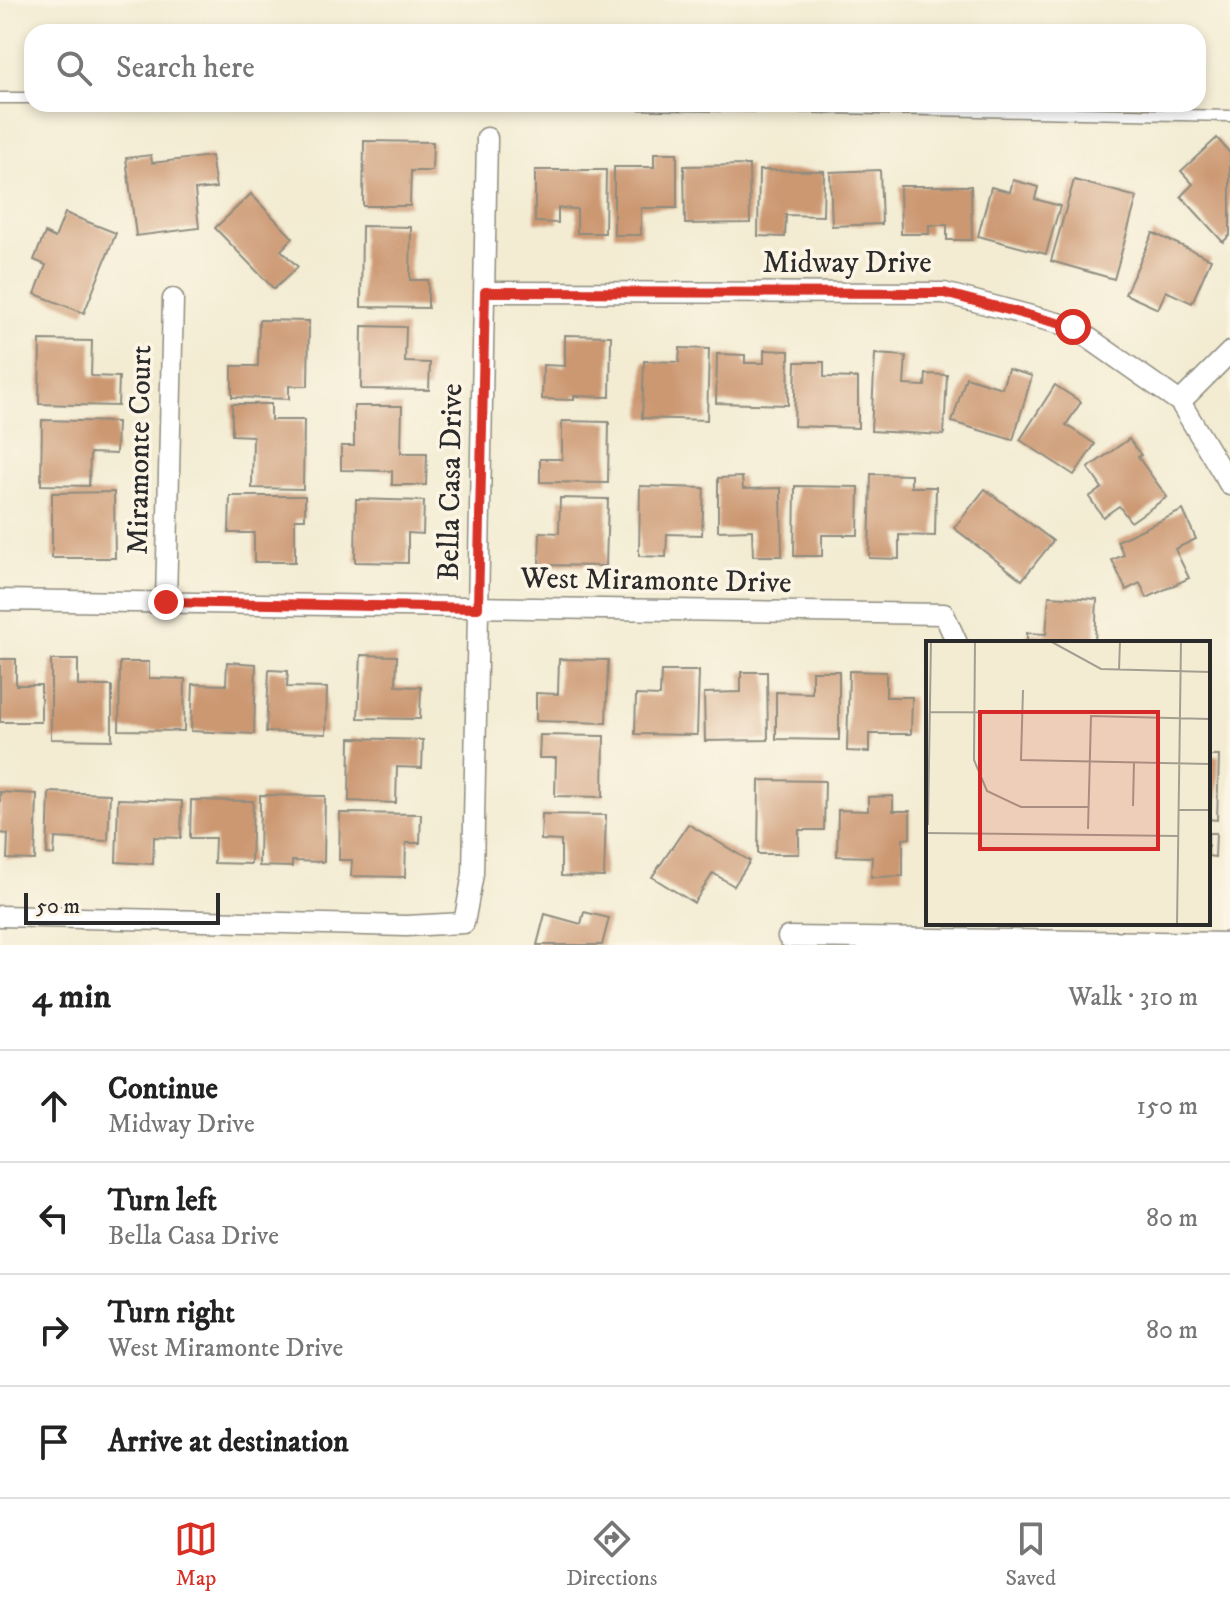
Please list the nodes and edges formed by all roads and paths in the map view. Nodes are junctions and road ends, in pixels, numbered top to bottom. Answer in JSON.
{"nodes":[{"id":1,"x":0,"y":98,"type":"edge"},
{"id":2,"x":24,"y":98,"type":"edge"},
{"id":3,"x":1033,"y":112,"type":"edge"},
{"id":4,"x":1230,"y":116,"type":"edge"},
{"id":5,"x":487,"y":138,"type":"dead end"},
{"id":6,"x":485,"y":292,"type":"junction"},
{"id":7,"x":173,"y":299,"type":"dead end"},
{"id":8,"x":1230,"y":352,"type":"edge"},
{"id":9,"x":1180,"y":402,"type":"junction"},
{"id":10,"x":1230,"y":485,"type":"edge"},
{"id":11,"x":0,"y":600,"type":"edge"},
{"id":12,"x":166,"y":602,"type":"junction"},
{"id":13,"x":478,"y":608,"type":"junction"},
{"id":14,"x":956,"y":641,"type":"edge"},
{"id":15,"x":0,"y":916,"type":"edge"},
{"id":16,"x":950,"y":935,"type":"edge"},
{"id":17,"x":788,"y":937,"type":"dead end"},
{"id":18,"x":1230,"y":943,"type":"edge"}],
"edges":[{"from":1,"to":2,"type":"lane"},
{"from":3,"to":4,"type":"lane"},
{"from":5,"to":6,"type":"street","name":"Bella Casa Drive"},
{"from":6,"to":9,"type":"street","name":"Midway Drive"},
{"from":6,"to":13,"type":"street","name":"Bella Casa Drive"},
{"from":7,"to":12,"type":"street","name":"Miramonte Court"},
{"from":8,"to":9,"type":"street"},
{"from":9,"to":10,"type":"street","name":"Midway Drive"},
{"from":11,"to":12,"type":"street","name":"West Miramonte Drive"},
{"from":12,"to":13,"type":"street","name":"West Miramonte Drive"},
{"from":13,"to":14,"type":"street","name":"West Miramonte Drive"},
{"from":13,"to":15,"type":"street","name":"Bella Casa Drive"},
{"from":16,"to":17,"type":"street"},
{"from":16,"to":18,"type":"street"}]}
